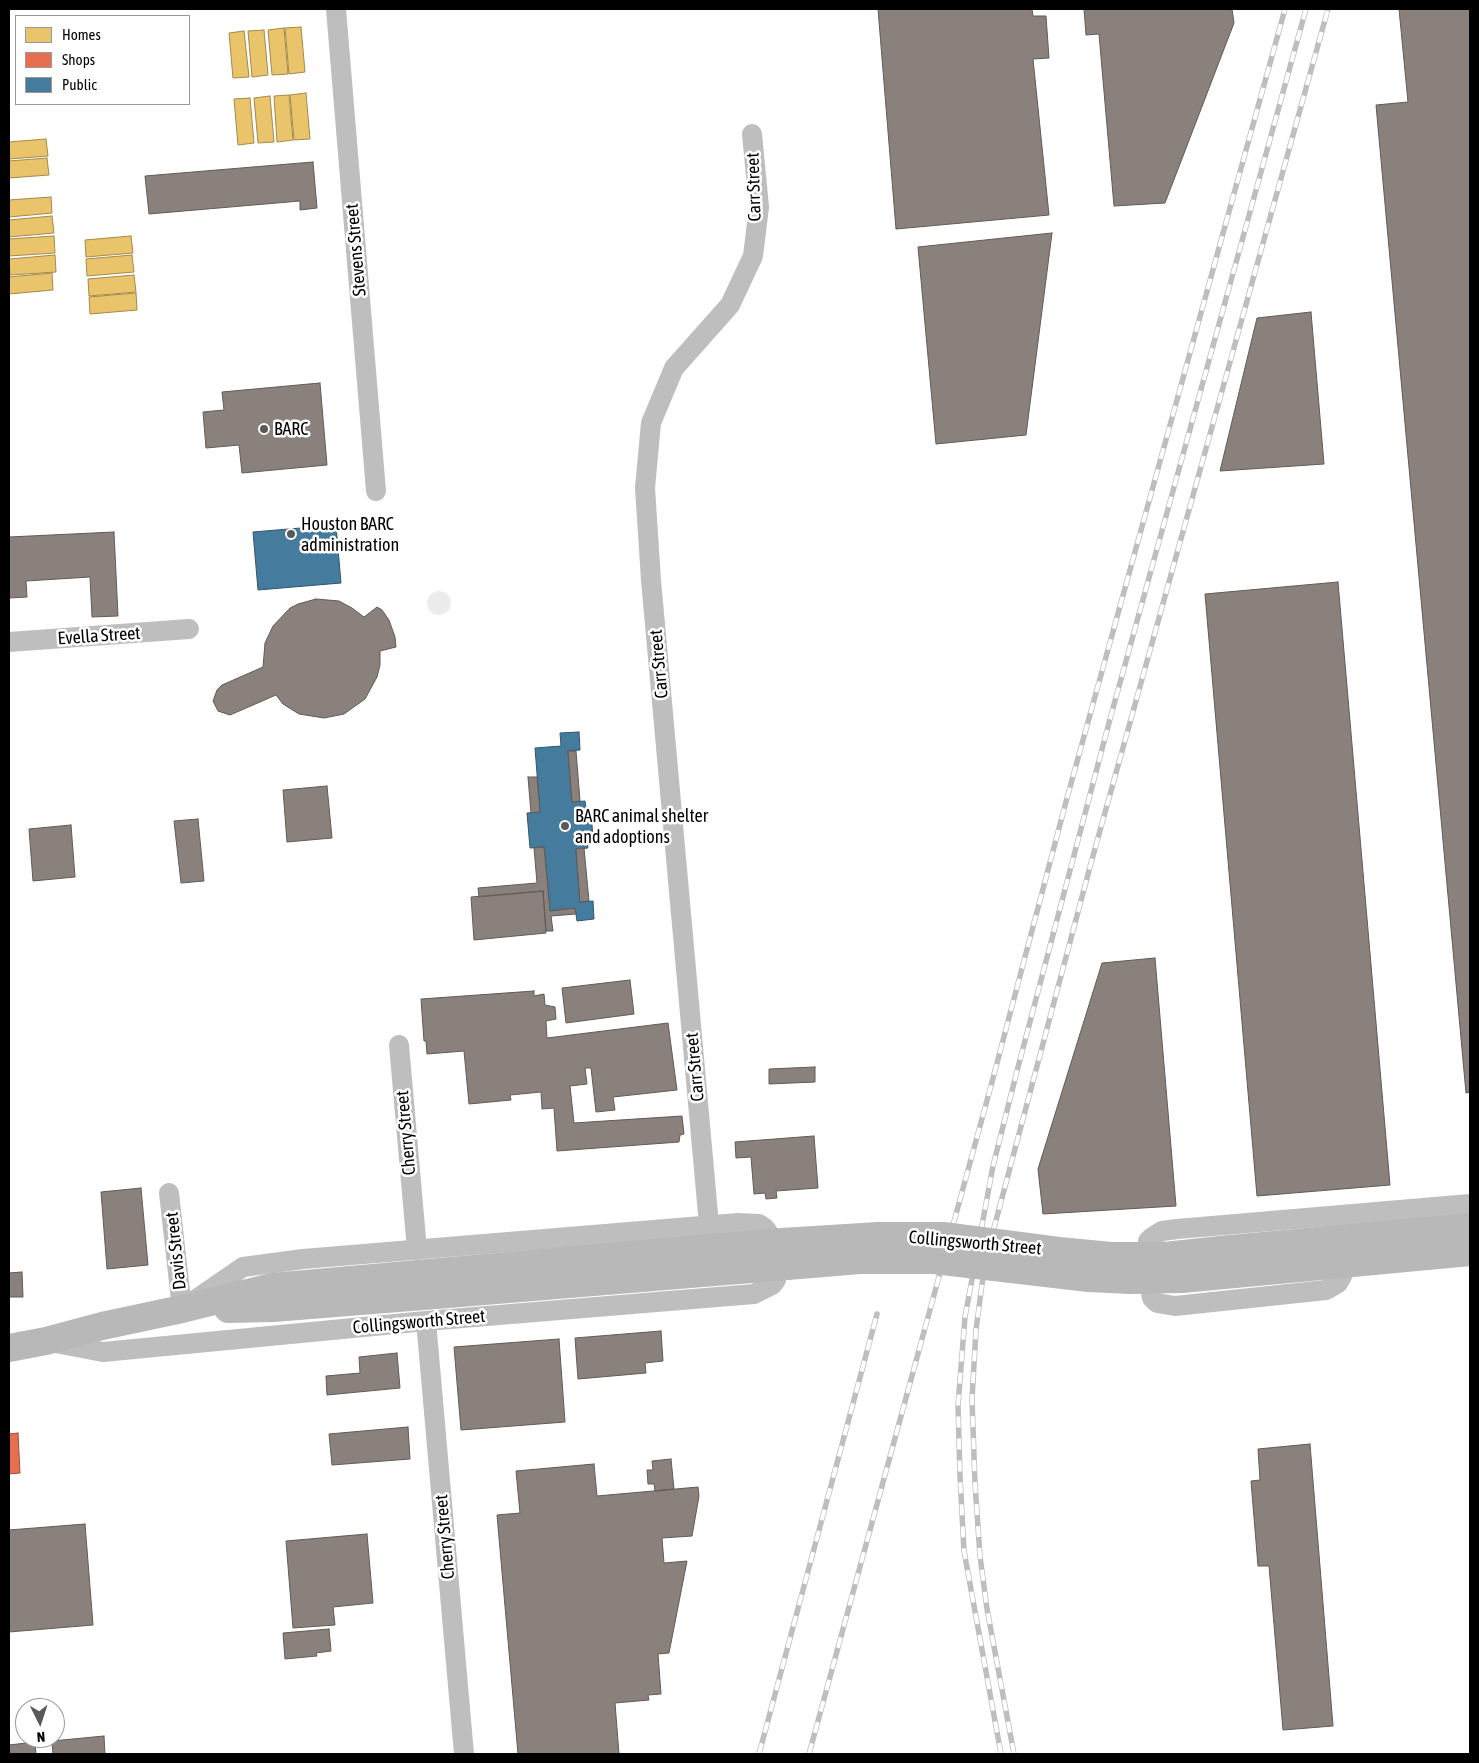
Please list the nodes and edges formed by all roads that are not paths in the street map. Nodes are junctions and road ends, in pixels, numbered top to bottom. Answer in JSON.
{"nodes":[{"id":1,"x":336,"y":9,"type":"edge"},
{"id":2,"x":752,"y":134,"type":"dead end"},
{"id":3,"x":376,"y":491,"type":"dead end"},
{"id":4,"x":189,"y":629,"type":"dead end"},
{"id":5,"x":9,"y":642,"type":"edge"},
{"id":6,"x":399,"y":1045,"type":"dead end"},
{"id":7,"x":169,"y":1193,"type":"dead end"},
{"id":8,"x":1470,"y":1204,"type":"edge"},
{"id":9,"x":1355,"y":1214,"type":"junction"},
{"id":10,"x":710,"y":1225,"type":"junction"},
{"id":11,"x":1470,"y":1227,"type":"edge"},
{"id":12,"x":417,"y":1250,"type":"junction"},
{"id":13,"x":1470,"y":1252,"type":"edge"},
{"id":14,"x":435,"y":1284,"type":"junction"},
{"id":15,"x":182,"y":1309,"type":"junction"},
{"id":16,"x":426,"y":1321,"type":"junction"},
{"id":17,"x":46,"y":1341,"type":"junction"},
{"id":18,"x":9,"y":1348,"type":"edge"},
{"id":19,"x":464,"y":1754,"type":"edge"}],
"edges":[{"from":1,"to":3,"type":"street","name":"Stevens Street"},
{"from":2,"to":10,"type":"street","name":"Carr Street"},
{"from":4,"to":5,"type":"street","name":"Evella Street"},
{"from":6,"to":12,"type":"street","name":"Cherry Street"},
{"from":7,"to":15,"type":"street","name":"Davis Street"},
{"from":8,"to":9,"type":"street"},
{"from":9,"to":9,"type":"street"},
{"from":10,"to":12,"type":"street","name":"Collingsworth Street"},
{"from":10,"to":16,"type":"street","name":"Collingsworth Street"},
{"from":11,"to":14,"type":"main road","name":"Collingsworth Street","bridge":true},
{"from":12,"to":15,"type":"street","name":"Collingsworth Street"},
{"from":13,"to":14,"type":"main road","name":"Collingsworth Street","bridge":true},
{"from":14,"to":15,"type":"main road","name":"Collingsworth Street"},
{"from":15,"to":17,"type":"main road","name":"Collingsworth Street"},
{"from":16,"to":17,"type":"street","name":"Collingsworth Street"},
{"from":16,"to":19,"type":"street","name":"Cherry Street"},
{"from":17,"to":18,"type":"main road","name":"Collingsworth Street"}]}
